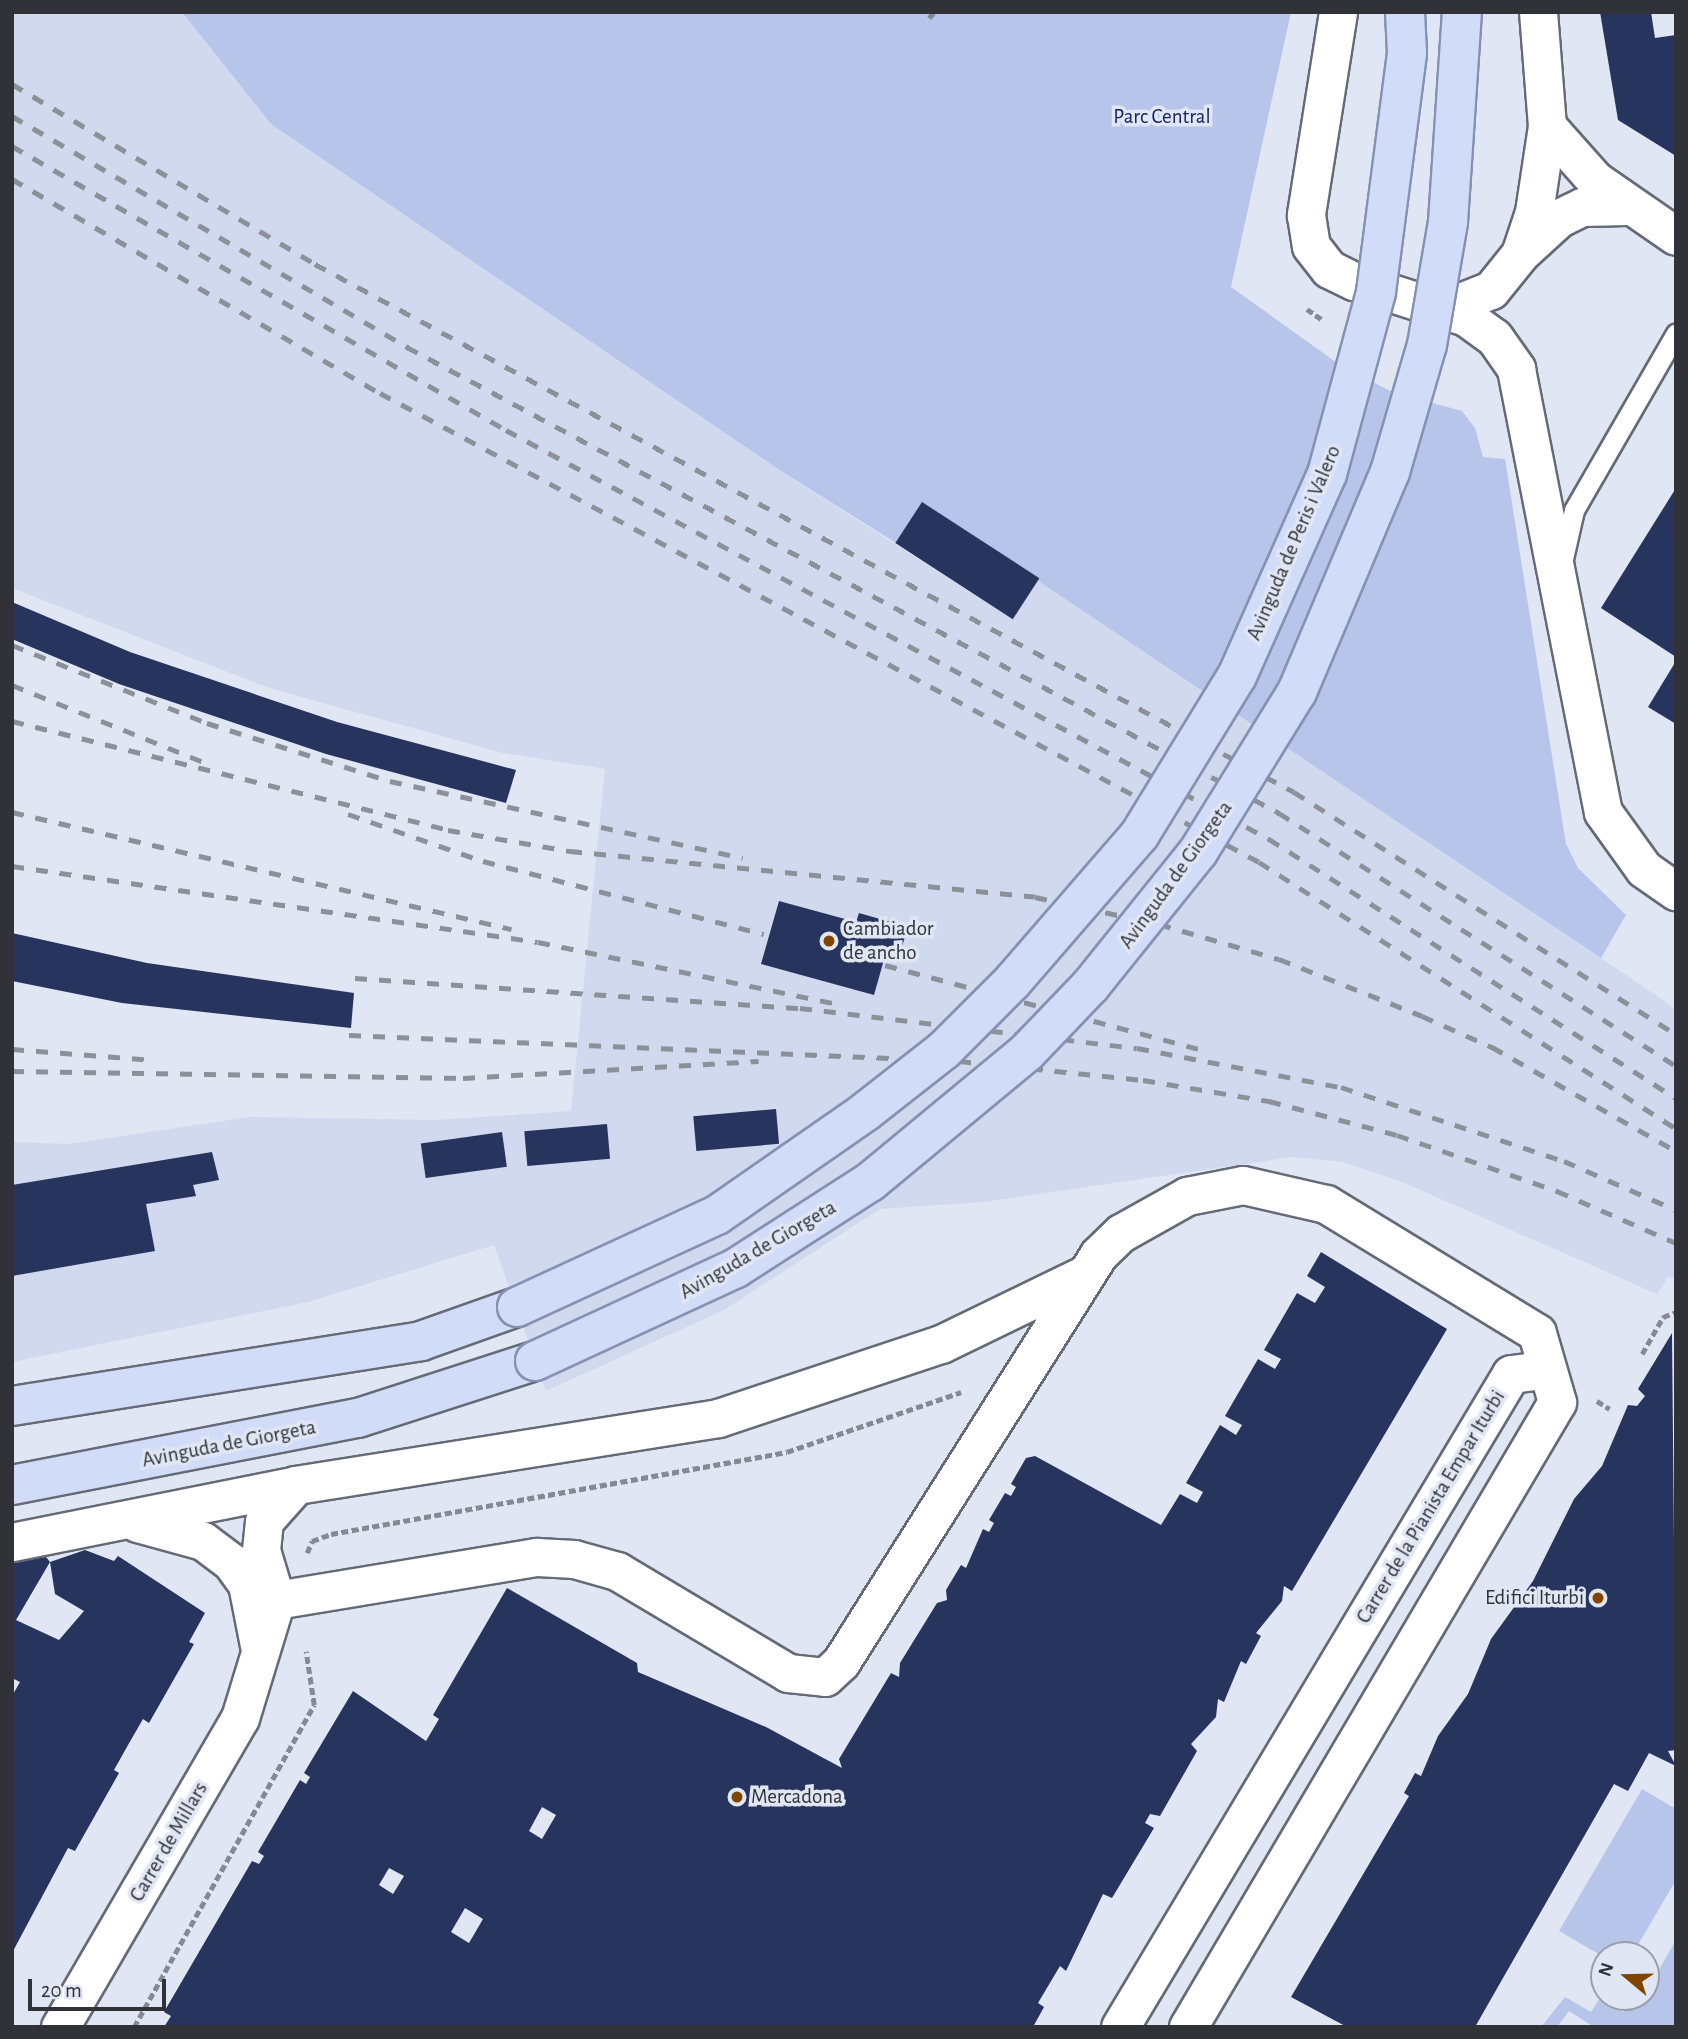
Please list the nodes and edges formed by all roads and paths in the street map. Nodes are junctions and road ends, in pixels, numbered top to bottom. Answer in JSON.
{"nodes":[{"id":1,"x":934,"y":12,"type":"edge"},
{"id":2,"x":1338,"y":12,"type":"edge"},
{"id":3,"x":1405,"y":12,"type":"edge"},
{"id":4,"x":1462,"y":12,"type":"edge"},
{"id":5,"x":1538,"y":12,"type":"edge"},
{"id":6,"x":929,"y":18,"type":"dead end"},
{"id":7,"x":1547,"y":126,"type":"junction"},
{"id":8,"x":1626,"y":206,"type":"junction"},
{"id":9,"x":1676,"y":236,"type":"edge"},
{"id":10,"x":1520,"y":254,"type":"junction"},
{"id":11,"x":1297,"y":298,"type":"dead end"},
{"id":12,"x":1448,"y":307,"type":"junction"},
{"id":13,"x":1336,"y":326,"type":"dead end"},
{"id":14,"x":1676,"y":333,"type":"edge"},
{"id":15,"x":1561,"y":588,"type":"junction"},
{"id":16,"x":1676,"y":891,"type":"edge"},
{"id":17,"x":1081,"y":1275,"type":"junction"},
{"id":18,"x":1676,"y":1312,"type":"edge"},
{"id":19,"x":942,"y":1344,"type":"junction"},
{"id":20,"x":1642,"y":1354,"type":"dead end"},
{"id":21,"x":1544,"y":1370,"type":"junction"},
{"id":22,"x":1013,"y":1385,"type":"junction"},
{"id":23,"x":12,"y":1406,"type":"edge"},
{"id":24,"x":12,"y":1485,"type":"edge"},
{"id":25,"x":296,"y":1485,"type":"junction"},
{"id":26,"x":122,"y":1521,"type":"junction"},
{"id":27,"x":12,"y":1542,"type":"edge"},
{"id":28,"x":276,"y":1600,"type":"junction"},
{"id":29,"x":304,"y":1643,"type":"dead end"},
{"id":30,"x":260,"y":1650,"type":"junction"},
{"id":31,"x":1217,"y":1864,"type":"junction"},
{"id":32,"x":1267,"y":1892,"type":"junction"},
{"id":33,"x":1173,"y":1939,"type":"junction"},
{"id":34,"x":1222,"y":1968,"type":"junction"},
{"id":35,"x":60,"y":2027,"type":"edge"},
{"id":36,"x":134,"y":2027,"type":"edge"},
{"id":37,"x":1121,"y":2027,"type":"edge"},
{"id":38,"x":1188,"y":2027,"type":"edge"}],
"edges":[{"from":1,"to":6,"type":"path"},
{"from":2,"to":12,"type":"street"},
{"from":3,"to":23,"type":"main road","name":"Avinguda de Peris i Valero","bridge":true},
{"from":4,"to":24,"type":"main road","name":"Avinguda de Giorgeta","bridge":true},
{"from":5,"to":7,"type":"street"},
{"from":7,"to":8,"type":"street"},
{"from":7,"to":10,"type":"street"},
{"from":8,"to":9,"type":"street"},
{"from":8,"to":10,"type":"street"},
{"from":10,"to":12,"type":"street"},
{"from":11,"to":13,"type":"path"},
{"from":12,"to":15,"type":"street"},
{"from":14,"to":15,"type":"lane"},
{"from":15,"to":16,"type":"street"},
{"from":17,"to":19,"type":"street"},
{"from":17,"to":21,"type":"street"},
{"from":17,"to":22,"type":"street"},
{"from":18,"to":20,"type":"path"},
{"from":19,"to":22,"type":"street"},
{"from":19,"to":25,"type":"street"},
{"from":21,"to":31,"type":"street","name":"Carrer de la Pianista Empar Iturbi"},
{"from":21,"to":32,"type":"street"},
{"from":22,"to":28,"type":"street"},
{"from":25,"to":26,"type":"street"},
{"from":25,"to":28,"type":"street"},
{"from":26,"to":27,"type":"street"},
{"from":26,"to":30,"type":"street","name":"Carrer de Millars"},
{"from":28,"to":30,"type":"street","name":"Carrer de Millars"},
{"from":29,"to":36,"type":"path"},
{"from":30,"to":35,"type":"street","name":"Carrer de Millars"},
{"from":31,"to":32,"type":"street"},
{"from":31,"to":33,"type":"street","name":"Carrer de la Pianista Empar Iturbi"},
{"from":32,"to":34,"type":"street"},
{"from":33,"to":34,"type":"street"},
{"from":33,"to":37,"type":"street","name":"Carrer de la Pianista Empar Iturbi"},
{"from":34,"to":38,"type":"street"}]}
